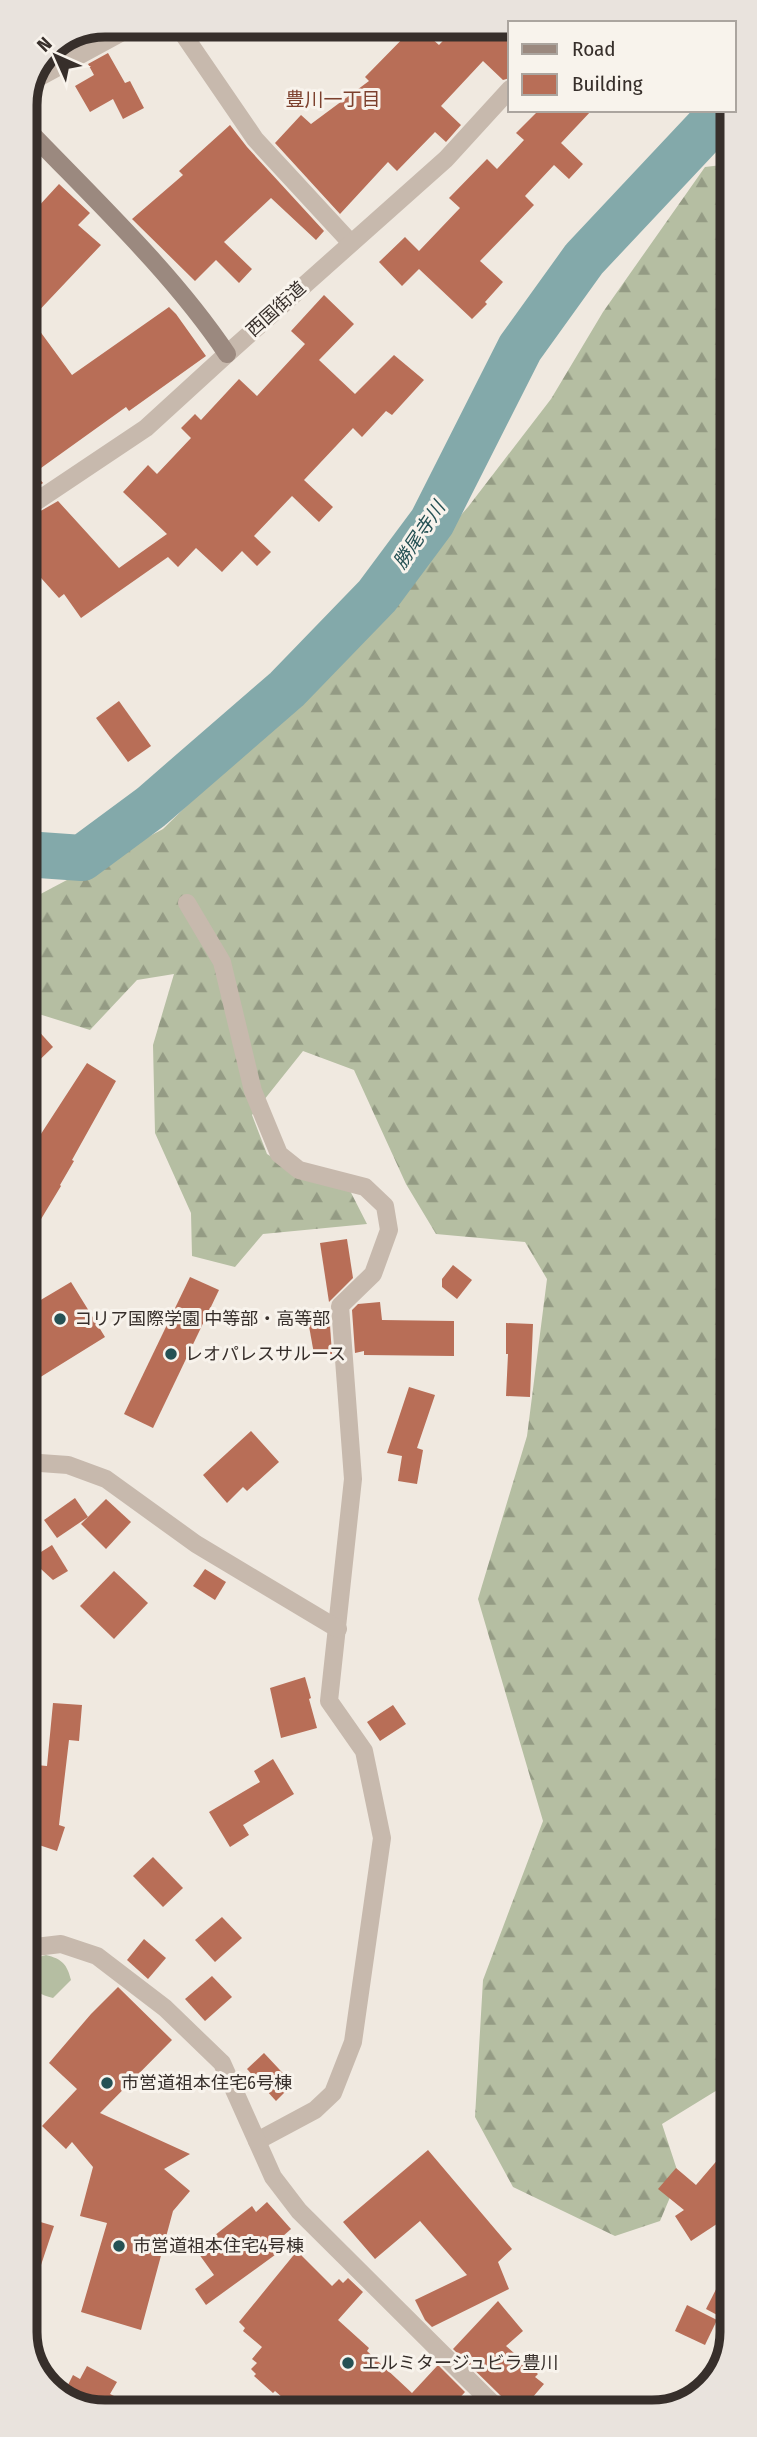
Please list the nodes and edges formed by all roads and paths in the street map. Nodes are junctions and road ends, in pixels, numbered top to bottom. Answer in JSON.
{"nodes":[{"id":1,"x":112,"y":37,"type":"edge"},
{"id":2,"x":186,"y":37,"type":"edge"},
{"id":3,"x":44,"y":74,"type":"edge"},
{"id":4,"x":508,"y":91,"type":"edge"},
{"id":5,"x":37,"y":140,"type":"edge"},
{"id":6,"x":351,"y":243,"type":"junction"},
{"id":7,"x":227,"y":354,"type":"junction"},
{"id":8,"x":37,"y":501,"type":"edge"},
{"id":9,"x":187,"y":903,"type":"dead end"},
{"id":10,"x":37,"y":1463,"type":"edge"},
{"id":11,"x":338,"y":1629,"type":"junction"},
{"id":12,"x":37,"y":1947,"type":"edge"},
{"id":13,"x":257,"y":2141,"type":"junction"},
{"id":14,"x":489,"y":2400,"type":"edge"}],
"edges":[{"from":1,"to":3,"type":"street"},
{"from":2,"to":6,"type":"street"},
{"from":4,"to":6,"type":"street","name":"西国街道"},
{"from":5,"to":7,"type":"street"},
{"from":6,"to":7,"type":"street","name":"西国街道"},
{"from":7,"to":8,"type":"street","name":"西国街道"},
{"from":9,"to":11,"type":"street"},
{"from":10,"to":11,"type":"street"},
{"from":11,"to":13,"type":"street"},
{"from":12,"to":13,"type":"street"},
{"from":13,"to":14,"type":"street"}]}
